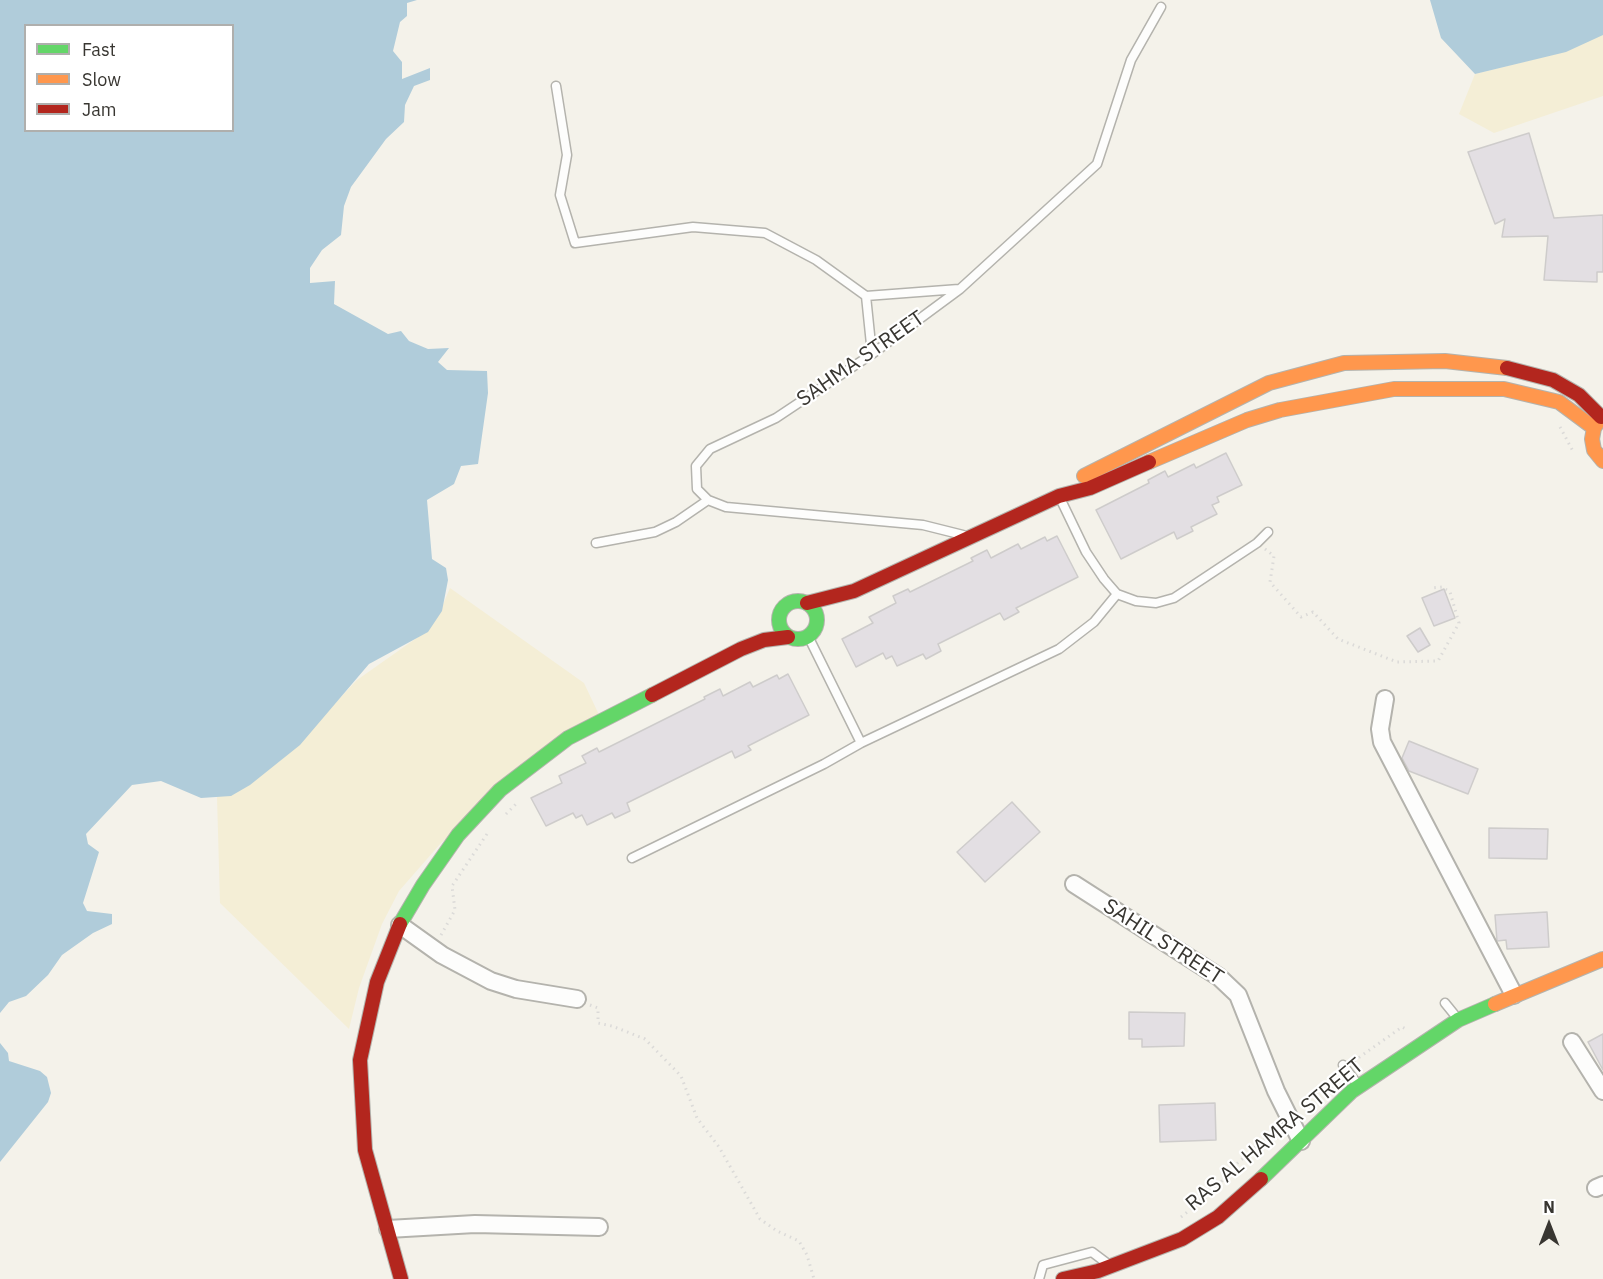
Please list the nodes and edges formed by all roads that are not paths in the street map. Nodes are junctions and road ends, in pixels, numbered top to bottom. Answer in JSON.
{"nodes":[{"id":1,"x":1161,"y":7,"type":"dead end"},
{"id":2,"x":556,"y":86,"type":"dead end"},
{"id":3,"x":960,"y":289,"type":"junction"},
{"id":4,"x":866,"y":296,"type":"junction"},
{"id":5,"x":872,"y":354,"type":"junction"},
{"id":6,"x":1599,"y":420,"type":"edge"},
{"id":7,"x":1603,"y":461,"type":"edge"},
{"id":8,"x":1059,"y":496,"type":"junction"},
{"id":9,"x":708,"y":500,"type":"junction"},
{"id":10,"x":1268,"y":531,"type":"dead end"},
{"id":11,"x":969,"y":539,"type":"junction"},
{"id":12,"x":596,"y":543,"type":"dead end"},
{"id":13,"x":854,"y":591,"type":"junction"},
{"id":14,"x":1117,"y":594,"type":"junction"},
{"id":15,"x":807,"y":603,"type":"junction"},
{"id":16,"x":780,"y":614,"type":"junction"},
{"id":17,"x":817,"y":620,"type":"junction"},
{"id":18,"x":808,"y":636,"type":"junction"},
{"id":19,"x":788,"y":637,"type":"junction"},
{"id":20,"x":741,"y":649,"type":"junction"},
{"id":21,"x":1385,"y":699,"type":"dead end"},
{"id":22,"x":861,"y":742,"type":"junction"},
{"id":23,"x":632,"y":858,"type":"dead end"},
{"id":24,"x":1074,"y":884,"type":"dead end"},
{"id":25,"x":400,"y":925,"type":"junction"},
{"id":26,"x":1603,"y":959,"type":"edge"},
{"id":27,"x":1514,"y":995,"type":"junction"},
{"id":28,"x":577,"y":999,"type":"road end"},
{"id":29,"x":1445,"y":1003,"type":"dead end"},
{"id":30,"x":1458,"y":1020,"type":"junction"},
{"id":31,"x":1572,"y":1042,"type":"dead end"},
{"id":32,"x":1343,"y":1066,"type":"road end"},
{"id":33,"x":1360,"y":1086,"type":"junction"},
{"id":34,"x":1603,"y":1091,"type":"edge"},
{"id":35,"x":1301,"y":1141,"type":"junction"},
{"id":36,"x":599,"y":1227,"type":"dead end"},
{"id":37,"x":388,"y":1229,"type":"junction"},
{"id":38,"x":1111,"y":1267,"type":"junction"},
{"id":39,"x":401,"y":1279,"type":"edge"},
{"id":40,"x":1039,"y":1279,"type":"edge"},
{"id":41,"x":1063,"y":1279,"type":"edge"}],
"edges":[{"from":1,"to":3,"type":"lane","name":"SAHMA STREET"},
{"from":2,"to":4,"type":"lane"},
{"from":3,"to":4,"type":"lane"},
{"from":3,"to":5,"type":"lane","name":"SAHMA STREET"},
{"from":4,"to":5,"type":"lane"},
{"from":5,"to":9,"type":"lane","name":"SAHMA STREET"},
{"from":6,"to":7,"type":"street"},
{"from":6,"to":8,"type":"street"},
{"from":6,"to":8,"type":"street"},
{"from":8,"to":11,"type":"street"},
{"from":8,"to":14,"type":"lane"},
{"from":9,"to":11,"type":"lane"},
{"from":9,"to":12,"type":"lane"},
{"from":10,"to":14,"type":"lane"},
{"from":11,"to":13,"type":"street"},
{"from":13,"to":15,"type":"street"},
{"from":13,"to":17,"type":"street"},
{"from":14,"to":22,"type":"lane"},
{"from":15,"to":16,"type":"street"},
{"from":15,"to":17,"type":"street"},
{"from":16,"to":19,"type":"street"},
{"from":16,"to":20,"type":"street"},
{"from":17,"to":18,"type":"street"},
{"from":18,"to":19,"type":"street"},
{"from":18,"to":22,"type":"lane"},
{"from":19,"to":20,"type":"street"},
{"from":20,"to":25,"type":"street"},
{"from":21,"to":27,"type":"street"},
{"from":22,"to":23,"type":"lane"},
{"from":24,"to":35,"type":"street","name":"SAHIL STREET"},
{"from":25,"to":28,"type":"street"},
{"from":25,"to":37,"type":"street"},
{"from":26,"to":27,"type":"street","name":"RAS AL HAMRA STREET"},
{"from":27,"to":30,"type":"street","name":"RAS AL HAMRA STREET"},
{"from":29,"to":30,"type":"lane"},
{"from":30,"to":33,"type":"street","name":"RAS AL HAMRA STREET"},
{"from":31,"to":34,"type":"street"},
{"from":32,"to":33,"type":"lane"},
{"from":33,"to":35,"type":"street","name":"RAS AL HAMRA STREET"},
{"from":35,"to":38,"type":"street","name":"RAS AL HAMRA STREET"},
{"from":36,"to":37,"type":"street"},
{"from":37,"to":39,"type":"street"},
{"from":38,"to":40,"type":"lane"},
{"from":38,"to":41,"type":"street","name":"RAS AL HAMRA STREET"}]}
